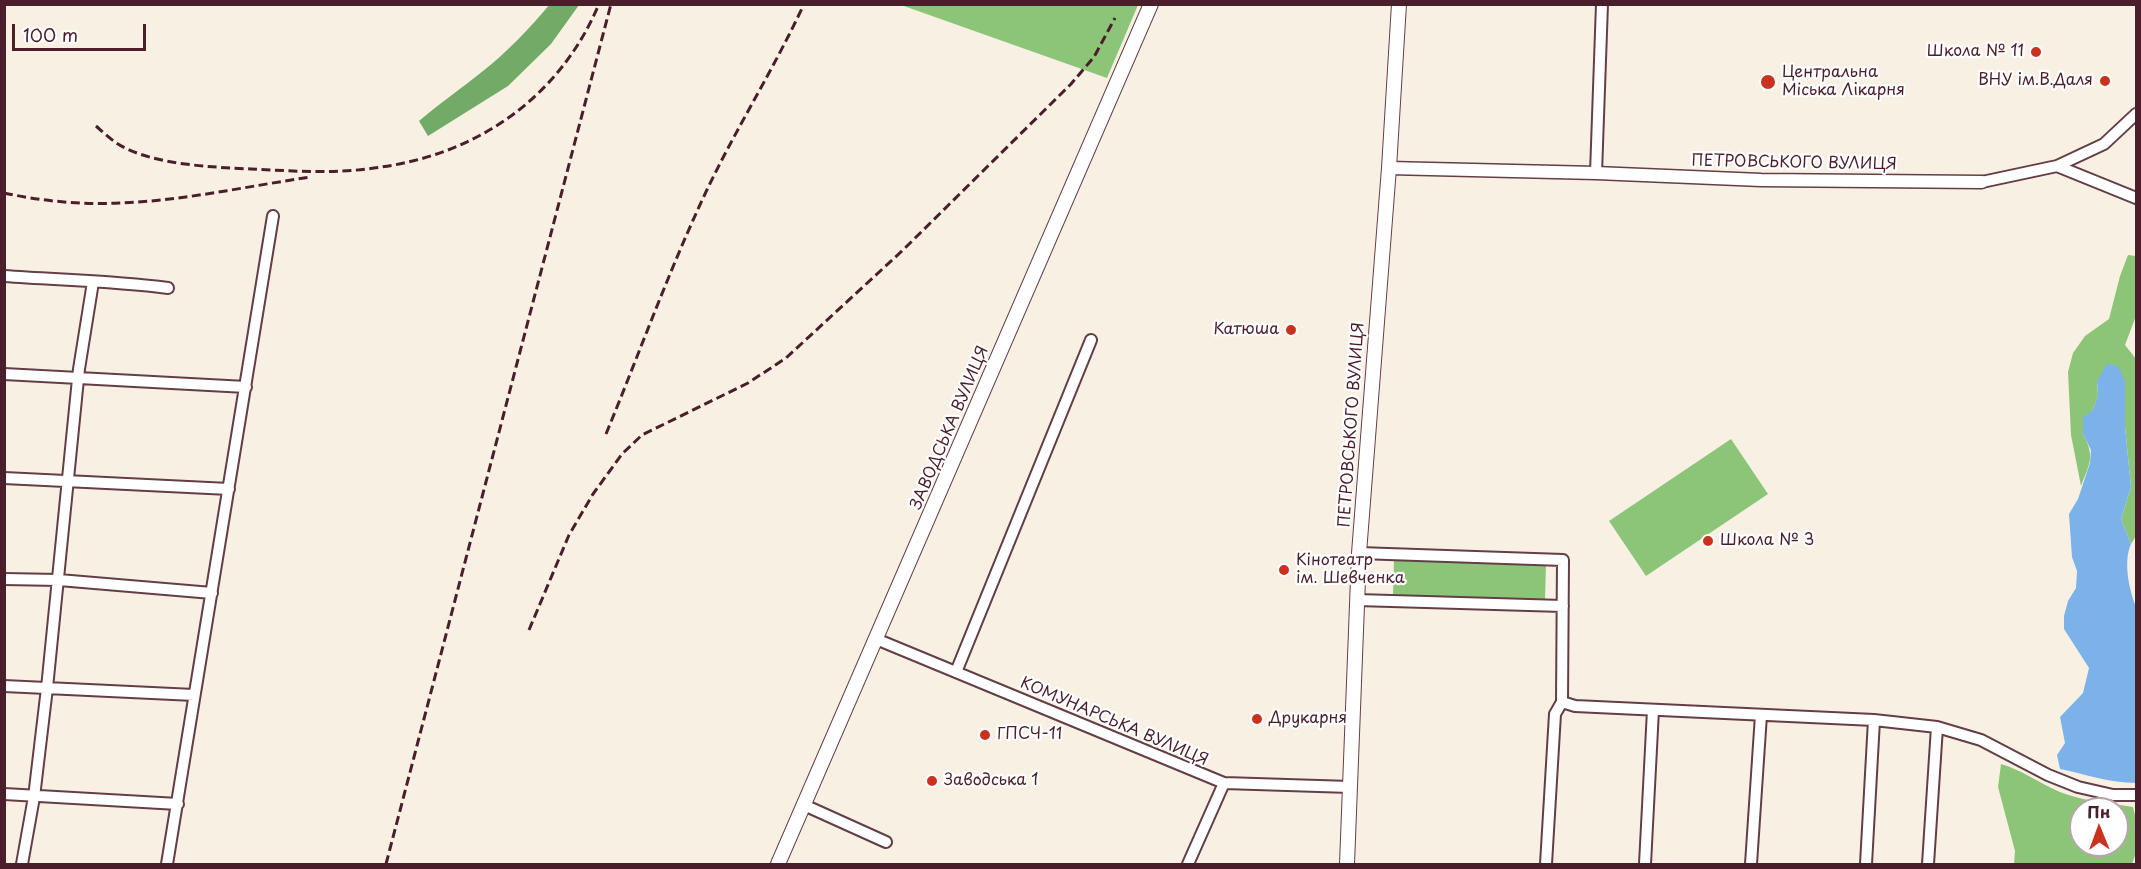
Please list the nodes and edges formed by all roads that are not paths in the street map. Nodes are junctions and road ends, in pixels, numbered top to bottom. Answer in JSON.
{"nodes":[{"id":1,"x":1151,"y":4,"type":"edge"},
{"id":2,"x":1399,"y":4,"type":"edge"},
{"id":3,"x":1602,"y":4,"type":"edge"},
{"id":4,"x":2136,"y":114,"type":"edge"},
{"id":5,"x":2057,"y":166,"type":"junction"},
{"id":6,"x":1389,"y":168,"type":"junction"},
{"id":7,"x":1596,"y":173,"type":"junction"},
{"id":8,"x":1982,"y":182,"type":"joint"},
{"id":9,"x":2136,"y":198,"type":"edge"},
{"id":10,"x":273,"y":216,"type":"dead end"},
{"id":11,"x":4,"y":276,"type":"edge"},
{"id":12,"x":93,"y":282,"type":"junction"},
{"id":13,"x":168,"y":288,"type":"dead end"},
{"id":14,"x":1091,"y":340,"type":"dead end"},
{"id":15,"x":4,"y":374,"type":"edge"},
{"id":16,"x":78,"y":377,"type":"junction"},
{"id":17,"x":246,"y":387,"type":"junction"},
{"id":18,"x":4,"y":478,"type":"edge"},
{"id":19,"x":69,"y":482,"type":"junction"},
{"id":20,"x":230,"y":489,"type":"junction"},
{"id":21,"x":1359,"y":554,"type":"junction"},
{"id":22,"x":4,"y":579,"type":"edge"},
{"id":23,"x":59,"y":580,"type":"junction"},
{"id":24,"x":212,"y":593,"type":"junction"},
{"id":25,"x":1357,"y":600,"type":"junction"},
{"id":26,"x":1563,"y":606,"type":"junction"},
{"id":27,"x":876,"y":639,"type":"junction"},
{"id":28,"x":956,"y":672,"type":"junction"},
{"id":29,"x":4,"y":686,"type":"edge"},
{"id":30,"x":47,"y":688,"type":"junction"},
{"id":31,"x":194,"y":695,"type":"junction"},
{"id":32,"x":1562,"y":702,"type":"junction"},
{"id":33,"x":1653,"y":710,"type":"junction"},
{"id":34,"x":1761,"y":715,"type":"junction"},
{"id":35,"x":1874,"y":720,"type":"junction"},
{"id":36,"x":1937,"y":727,"type":"junction"},
{"id":37,"x":1224,"y":783,"type":"junction"},
{"id":38,"x":1350,"y":787,"type":"junction"},
{"id":39,"x":4,"y":795,"type":"edge"},
{"id":40,"x":2136,"y":795,"type":"edge"},
{"id":41,"x":34,"y":797,"type":"junction"},
{"id":42,"x":177,"y":804,"type":"junction"},
{"id":43,"x":804,"y":805,"type":"junction"},
{"id":44,"x":886,"y":842,"type":"dead end"},
{"id":45,"x":22,"y":864,"type":"edge"},
{"id":46,"x":167,"y":864,"type":"edge"},
{"id":47,"x":778,"y":864,"type":"edge"},
{"id":48,"x":1188,"y":864,"type":"edge"},
{"id":49,"x":1347,"y":864,"type":"edge"},
{"id":50,"x":1546,"y":864,"type":"edge"},
{"id":51,"x":1645,"y":864,"type":"edge"},
{"id":52,"x":1751,"y":864,"type":"edge"},
{"id":53,"x":1866,"y":864,"type":"edge"},
{"id":54,"x":1928,"y":864,"type":"edge"}],
"edges":[{"from":1,"to":27,"type":"main road","name":"ЗАВОДСЬКА ВУЛИЦЯ"},
{"from":2,"to":6,"type":"main road","name":"ПЕТРОВСЬКОГО ВУЛИЦЯ"},
{"from":3,"to":7,"type":"street"},
{"from":4,"to":5,"type":"street"},
{"from":5,"to":8,"type":"street"},
{"from":5,"to":9,"type":"street"},
{"from":6,"to":7,"type":"street","name":"ПЕТРОВСЬКОГО ВУЛИЦЯ"},
{"from":6,"to":21,"type":"main road","name":"ПЕТРОВСЬКОГО ВУЛИЦЯ"},
{"from":7,"to":8,"type":"street","name":"ПЕТРОВСЬКОГО ВУЛИЦЯ"},
{"from":10,"to":17,"type":"street"},
{"from":11,"to":12,"type":"street"},
{"from":12,"to":13,"type":"street"},
{"from":12,"to":16,"type":"street"},
{"from":14,"to":28,"type":"street"},
{"from":15,"to":16,"type":"street"},
{"from":16,"to":17,"type":"street"},
{"from":16,"to":19,"type":"street"},
{"from":17,"to":20,"type":"street"},
{"from":18,"to":19,"type":"street"},
{"from":19,"to":20,"type":"street"},
{"from":19,"to":23,"type":"street"},
{"from":20,"to":24,"type":"street"},
{"from":21,"to":25,"type":"main road","name":"ПЕТРОВСЬКОГО ВУЛИЦЯ"},
{"from":21,"to":26,"type":"street"},
{"from":22,"to":23,"type":"street"},
{"from":23,"to":24,"type":"street"},
{"from":23,"to":30,"type":"street"},
{"from":24,"to":31,"type":"street"},
{"from":25,"to":26,"type":"street"},
{"from":25,"to":38,"type":"main road","name":"ПЕТРОВСЬКОГО ВУЛИЦЯ"},
{"from":26,"to":32,"type":"street"},
{"from":27,"to":28,"type":"street","name":"КОМУНАРСЬКА ВУЛИЦЯ"},
{"from":27,"to":43,"type":"main road","name":"ЗАВОДСЬКА ВУЛИЦЯ"},
{"from":28,"to":37,"type":"street","name":"КОМУНАРСЬКА ВУЛИЦЯ"},
{"from":29,"to":30,"type":"street"},
{"from":30,"to":31,"type":"street"},
{"from":30,"to":41,"type":"street"},
{"from":31,"to":42,"type":"street"},
{"from":32,"to":33,"type":"street"},
{"from":32,"to":50,"type":"street"},
{"from":33,"to":34,"type":"street"},
{"from":33,"to":51,"type":"street"},
{"from":34,"to":35,"type":"street"},
{"from":34,"to":52,"type":"street"},
{"from":35,"to":36,"type":"street"},
{"from":35,"to":53,"type":"street"},
{"from":36,"to":40,"type":"street"},
{"from":36,"to":54,"type":"street"},
{"from":37,"to":38,"type":"street","name":"КОМУНАРСЬКА ВУЛИЦЯ"},
{"from":37,"to":48,"type":"street"},
{"from":38,"to":49,"type":"main road","name":"ПЕТРОВСЬКОГО ВУЛИЦЯ"},
{"from":39,"to":41,"type":"street"},
{"from":41,"to":42,"type":"street"},
{"from":41,"to":45,"type":"street"},
{"from":42,"to":46,"type":"street"},
{"from":43,"to":44,"type":"street"},
{"from":43,"to":47,"type":"main road","name":"ЗАВОДСЬКА ВУЛИЦЯ"}]}
